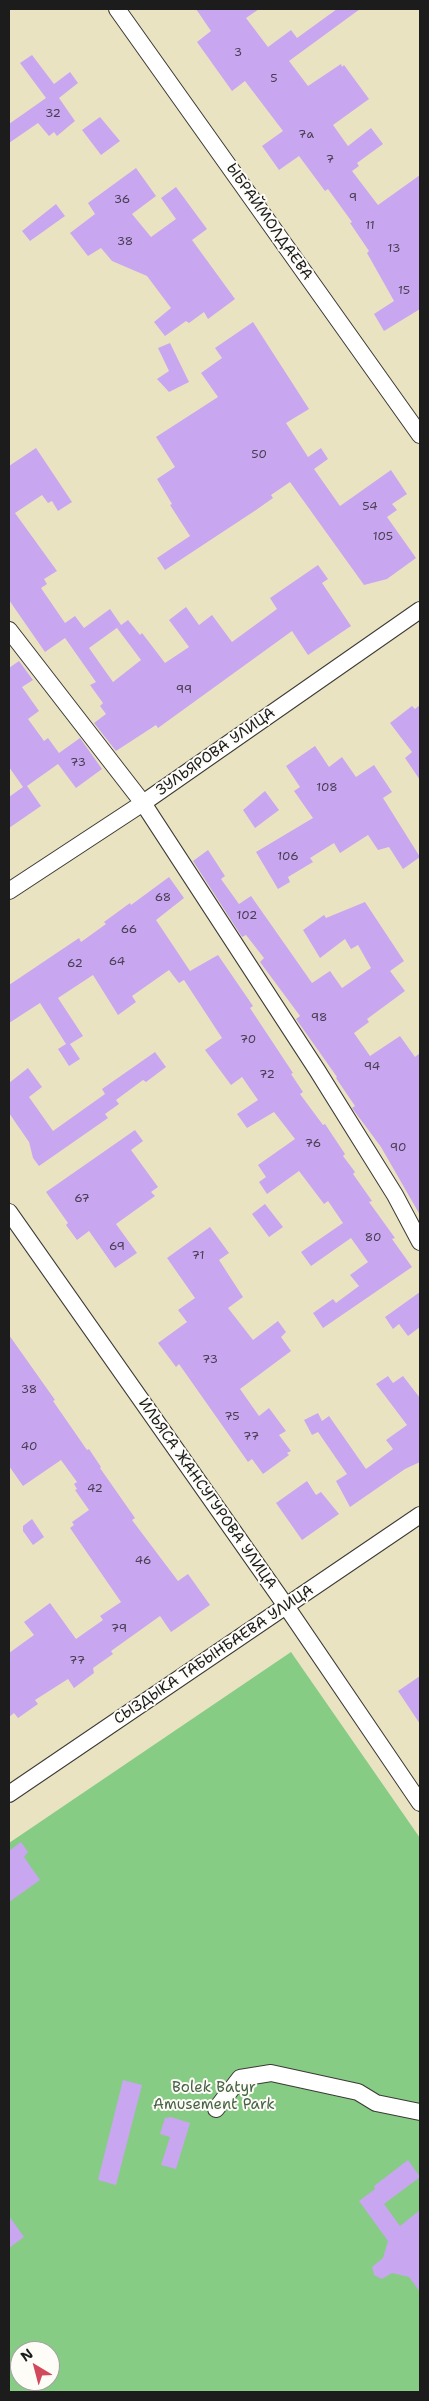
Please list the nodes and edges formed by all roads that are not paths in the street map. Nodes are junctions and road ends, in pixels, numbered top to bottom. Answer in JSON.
{"nodes":[{"id":1,"x":117,"y":9,"type":"edge"},
{"id":2,"x":420,"y":436,"type":"edge"},
{"id":3,"x":420,"y":610,"type":"edge"},
{"id":4,"x":9,"y":630,"type":"edge"},
{"id":5,"x":143,"y":803,"type":"junction"},
{"id":6,"x":9,"y":891,"type":"edge"},
{"id":7,"x":9,"y":1212,"type":"edge"},
{"id":8,"x":420,"y":1242,"type":"edge"},
{"id":9,"x":420,"y":1515,"type":"edge"},
{"id":10,"x":286,"y":1606,"type":"junction"},
{"id":11,"x":9,"y":1794,"type":"edge"},
{"id":12,"x":420,"y":1803,"type":"edge"},
{"id":13,"x":216,"y":2109,"type":"dead end"},
{"id":14,"x":420,"y":2112,"type":"edge"}],
"edges":[{"from":1,"to":2,"type":"street","name":"ЫБРАЙМОЛДАЕВА"},
{"from":3,"to":5,"type":"street","name":"ЗУЛЬЯРОВА УЛИЦА"},
{"from":4,"to":5,"type":"street"},
{"from":5,"to":6,"type":"street","name":"ЗУЛЬЯРОВА УЛИЦА"},
{"from":5,"to":8,"type":"street"},
{"from":7,"to":10,"type":"street","name":"ИЛЬЯСА ЖАНСУГУРОВА УЛИЦА"},
{"from":9,"to":10,"type":"street","name":"СЫЗДЫКА ТАБЫНБАЕВА УЛИЦА"},
{"from":10,"to":11,"type":"street","name":"СЫЗДЫКА ТАБЫНБАЕВА УЛИЦА"},
{"from":10,"to":12,"type":"street","name":"ИЛЬЯСА ЖАНСУГУРОВА УЛИЦА"},
{"from":13,"to":14,"type":"street"}]}
